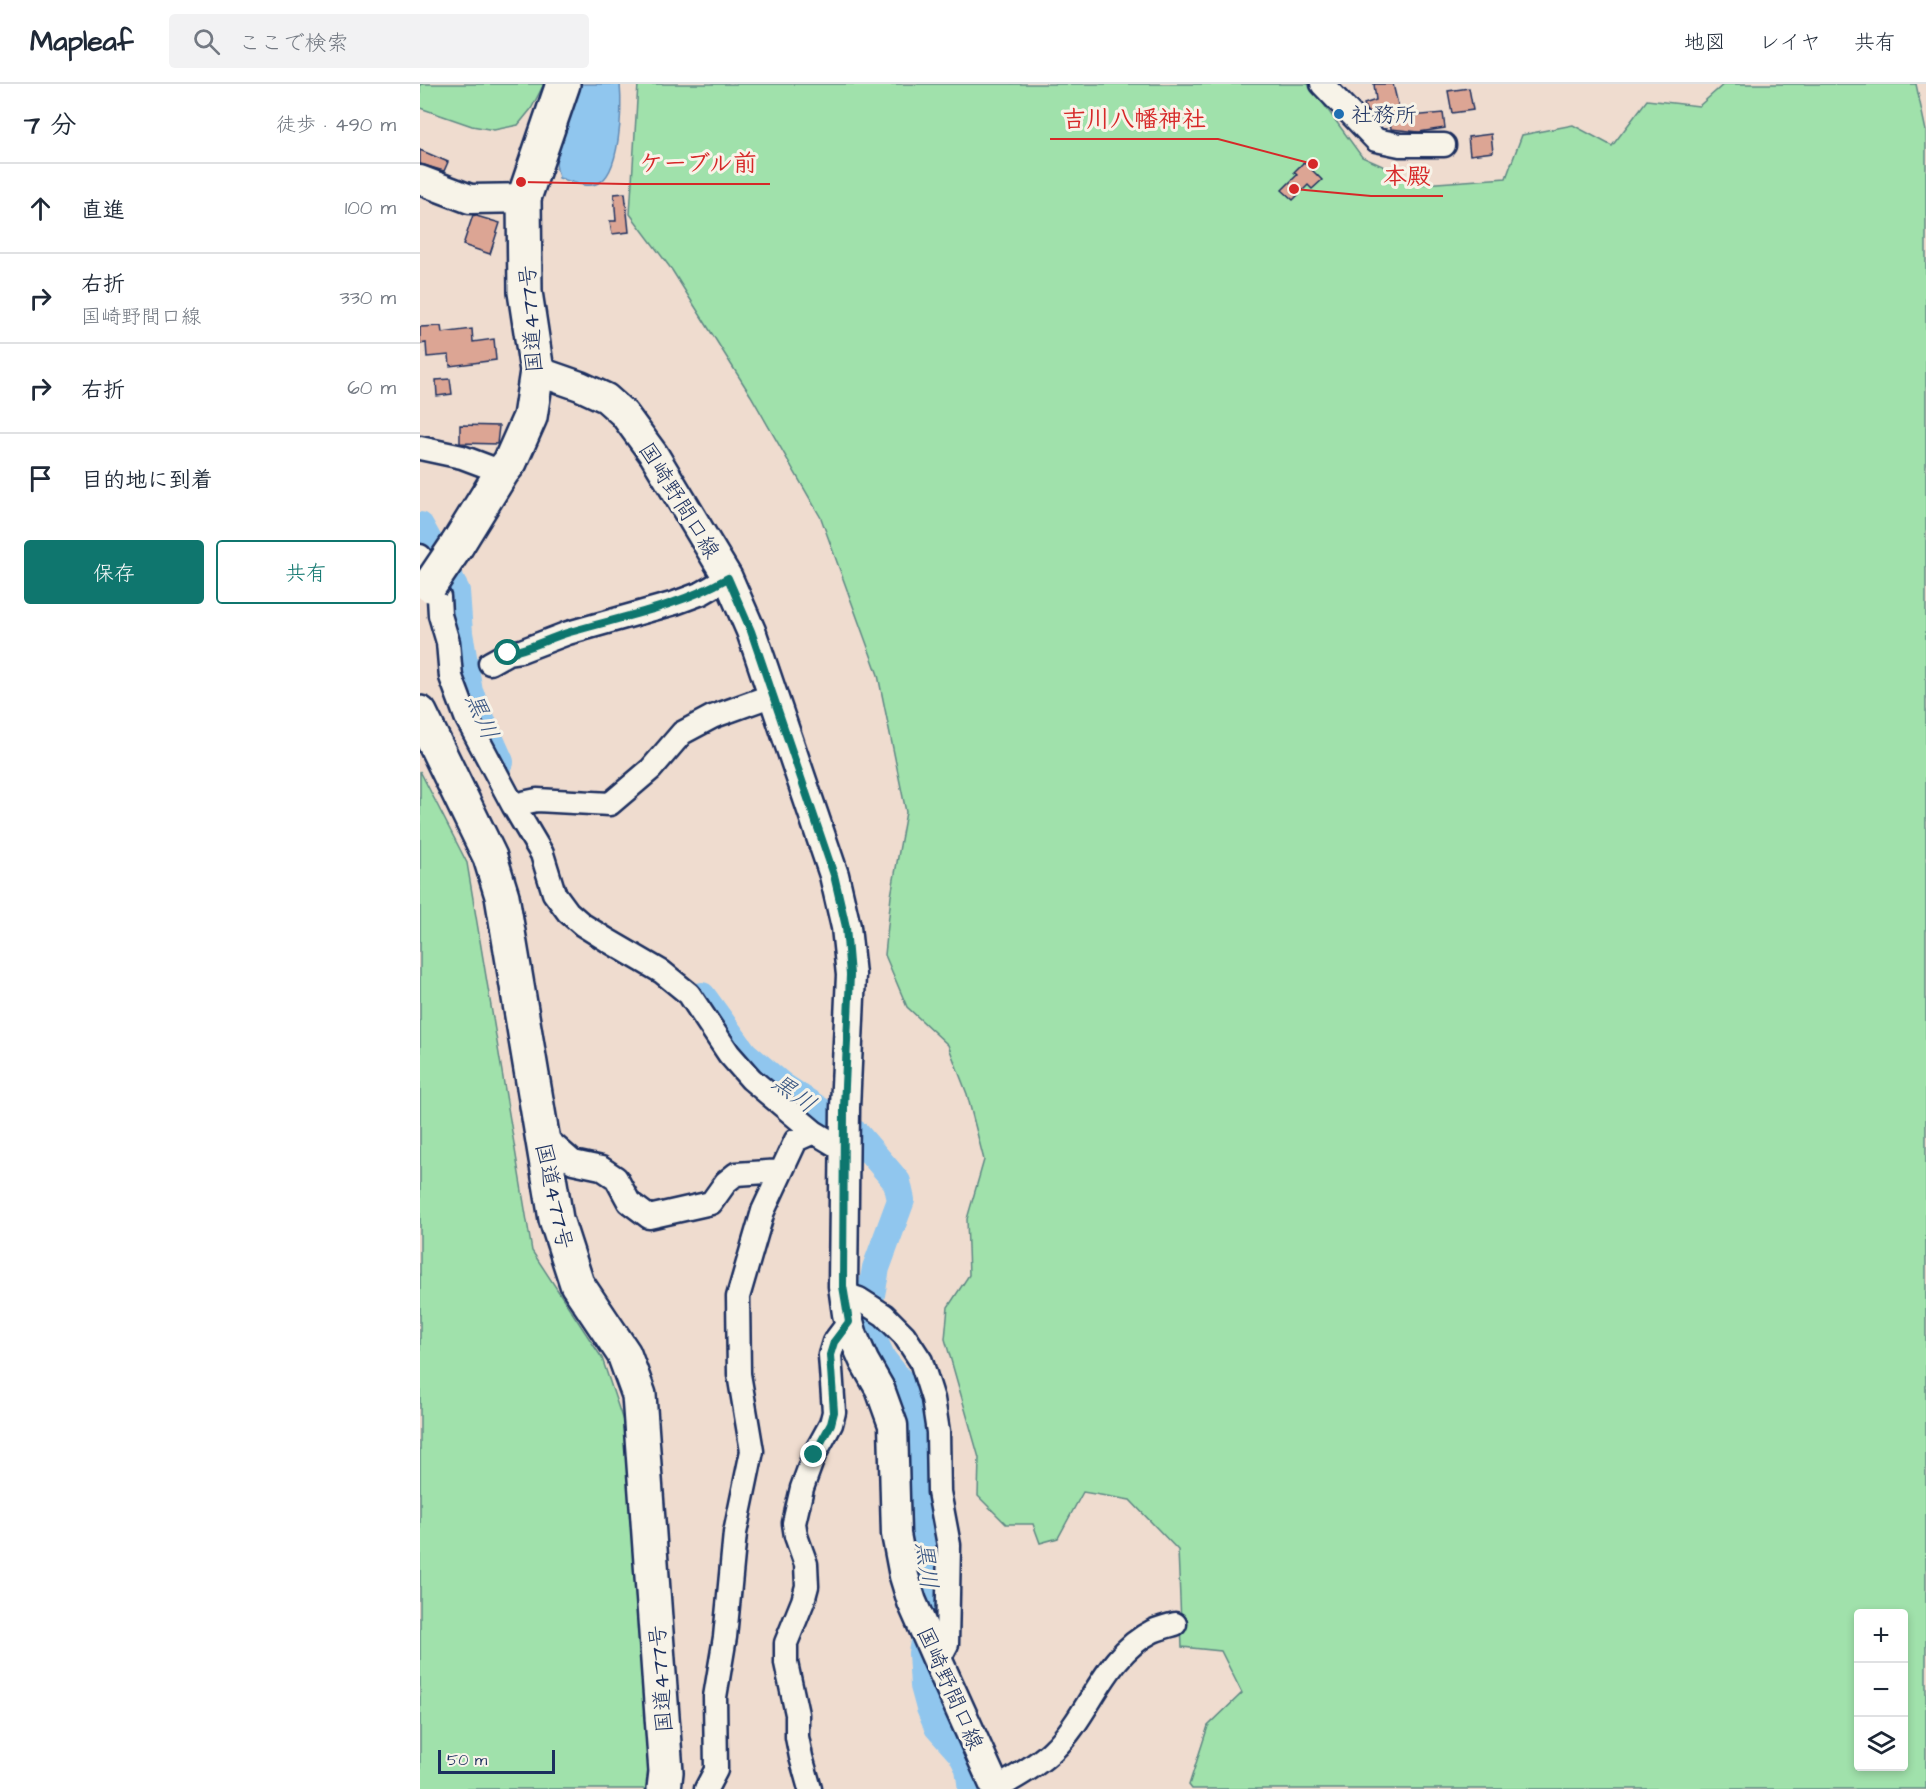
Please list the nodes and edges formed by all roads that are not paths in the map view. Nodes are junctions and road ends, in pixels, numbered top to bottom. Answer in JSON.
{"nodes":[{"id":1,"x":563,"y":84,"type":"edge"},
{"id":2,"x":1322,"y":84,"type":"edge"},
{"id":3,"x":1444,"y":145,"type":"dead end"},
{"id":4,"x":420,"y":180,"type":"edge"},
{"id":5,"x":524,"y":198,"type":"junction"},
{"id":6,"x":537,"y":371,"type":"junction"},
{"id":7,"x":420,"y":448,"type":"edge"},
{"id":8,"x":502,"y":472,"type":"junction"},
{"id":9,"x":728,"y":578,"type":"junction"},
{"id":10,"x":423,"y":581,"type":"edge"},
{"id":11,"x":490,"y":663,"type":"dead end"},
{"id":12,"x":773,"y":695,"type":"junction"},
{"id":13,"x":420,"y":713,"type":"edge"},
{"id":14,"x":513,"y":806,"type":"junction"},
{"id":15,"x":814,"y":1132,"type":"junction"},
{"id":16,"x":541,"y":1134,"type":"junction"},
{"id":17,"x":845,"y":1144,"type":"junction"},
{"id":18,"x":781,"y":1171,"type":"junction"},
{"id":19,"x":851,"y":1305,"type":"junction"},
{"id":20,"x":1175,"y":1624,"type":"dead end"},
{"id":21,"x":938,"y":1661,"type":"junction"},
{"id":22,"x":664,"y":1789,"type":"edge"},
{"id":23,"x":706,"y":1789,"type":"edge"},
{"id":24,"x":810,"y":1789,"type":"edge"},
{"id":25,"x":996,"y":1789,"type":"edge"}],
"edges":[{"from":1,"to":5,"type":"highway","name":"国道477号"},
{"from":2,"to":3,"type":"street"},
{"from":4,"to":5,"type":"main road"},
{"from":5,"to":6,"type":"highway","name":"国道477号"},
{"from":6,"to":8,"type":"highway","name":"国道477号"},
{"from":6,"to":9,"type":"main road","name":"国崎野間口線"},
{"from":7,"to":8,"type":"street"},
{"from":8,"to":10,"type":"highway","name":"国道477号","bridge":true},
{"from":9,"to":11,"type":"street"},
{"from":9,"to":12,"type":"main road","name":"国崎野間口線"},
{"from":10,"to":14,"type":"street"},
{"from":12,"to":14,"type":"street"},
{"from":12,"to":17,"type":"main road","name":"国崎野間口線"},
{"from":13,"to":16,"type":"highway","name":"国道477号"},
{"from":14,"to":15,"type":"street"},
{"from":15,"to":17,"type":"street"},
{"from":15,"to":18,"type":"street"},
{"from":16,"to":18,"type":"street"},
{"from":16,"to":22,"type":"highway","name":"国道477号"},
{"from":17,"to":19,"type":"main road","name":"国崎野間口線"},
{"from":18,"to":23,"type":"street"},
{"from":19,"to":21,"type":"main road","name":"国崎野間口線"},
{"from":19,"to":21,"type":"street"},
{"from":19,"to":24,"type":"street"},
{"from":20,"to":25,"type":"street"},
{"from":21,"to":25,"type":"main road","name":"国崎野間口線"}]}
